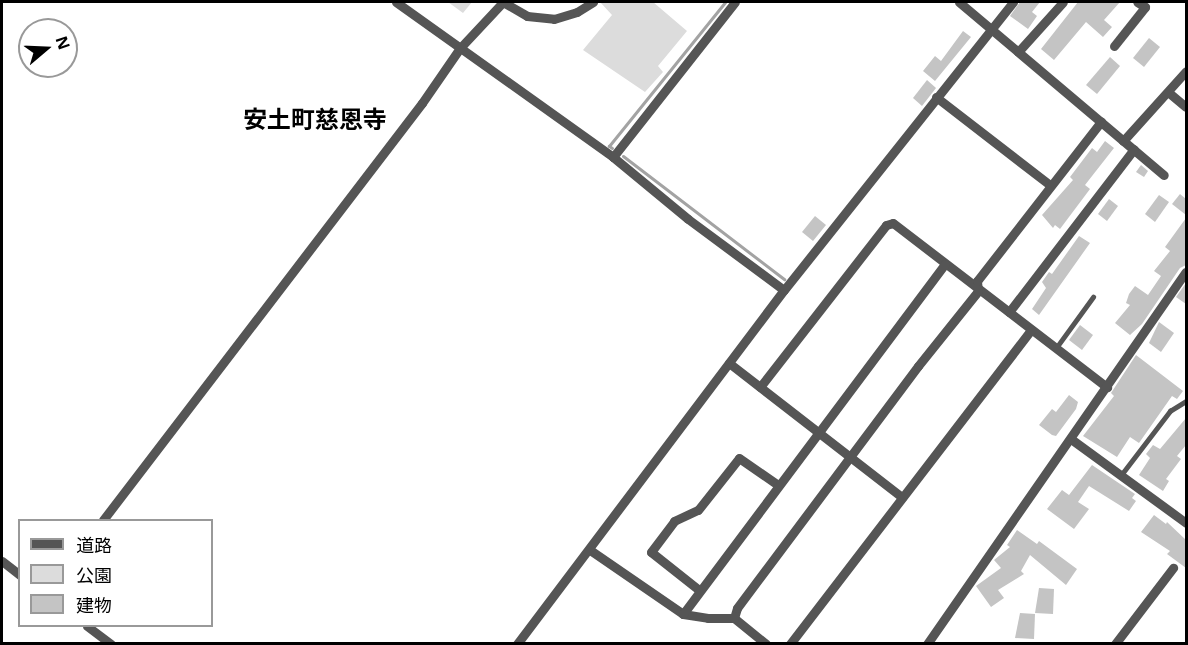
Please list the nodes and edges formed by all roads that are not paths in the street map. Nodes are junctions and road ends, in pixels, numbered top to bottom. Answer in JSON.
{"nodes":[{"id":1,"x":396,"y":2,"type":"edge"},
{"id":2,"x":593,"y":2,"type":"edge"},
{"id":3,"x":735,"y":2,"type":"edge"},
{"id":4,"x":959,"y":2,"type":"edge"},
{"id":5,"x":1013,"y":2,"type":"edge"},
{"id":6,"x":1063,"y":2,"type":"edge"},
{"id":7,"x":1137,"y":2,"type":"edge"},
{"id":8,"x":990,"y":28,"type":"junction"},
{"id":9,"x":1114,"y":46,"type":"dead end"},
{"id":10,"x":460,"y":48,"type":"junction"},
{"id":11,"x":1018,"y":52,"type":"junction"},
{"id":12,"x":1186,"y":71,"type":"edge"},
{"id":13,"x":1168,"y":92,"type":"junction"},
{"id":14,"x":936,"y":97,"type":"junction"},
{"id":15,"x":1186,"y":107,"type":"edge"},
{"id":16,"x":1101,"y":122,"type":"junction"},
{"id":17,"x":1123,"y":141,"type":"junction"},
{"id":18,"x":1134,"y":149,"type":"junction"},
{"id":19,"x":613,"y":157,"type":"junction"},
{"id":20,"x":1164,"y":175,"type":"dead end"},
{"id":21,"x":1050,"y":185,"type":"junction"},
{"id":22,"x":945,"y":264,"type":"junction"},
{"id":23,"x":1186,"y":272,"type":"edge"},
{"id":24,"x":784,"y":290,"type":"junction"},
{"id":25,"x":978,"y":291,"type":"junction"},
{"id":26,"x":1093,"y":297,"type":"dead end"},
{"id":27,"x":1009,"y":312,"type":"junction"},
{"id":28,"x":1031,"y":330,"type":"junction"},
{"id":29,"x":1056,"y":348,"type":"junction"},
{"id":30,"x":729,"y":363,"type":"junction"},
{"id":31,"x":760,"y":387,"type":"junction"},
{"id":32,"x":1107,"y":387,"type":"junction"},
{"id":33,"x":1186,"y":401,"type":"edge"},
{"id":34,"x":818,"y":432,"type":"junction"},
{"id":35,"x":1071,"y":439,"type":"junction"},
{"id":36,"x":851,"y":458,"type":"junction"},
{"id":37,"x":1121,"y":475,"type":"junction"},
{"id":38,"x":778,"y":485,"type":"junction"},
{"id":39,"x":902,"y":497,"type":"junction"},
{"id":40,"x":105,"y":519,"type":"edge"},
{"id":41,"x":1186,"y":523,"type":"edge"},
{"id":42,"x":590,"y":550,"type":"junction"},
{"id":43,"x":2,"y":561,"type":"edge"},
{"id":44,"x":1173,"y":567,"type":"dead end"},
{"id":45,"x":18,"y":573,"type":"edge"},
{"id":46,"x":699,"y":590,"type":"junction"},
{"id":47,"x":683,"y":614,"type":"junction"},
{"id":48,"x":734,"y":618,"type":"junction"},
{"id":49,"x":88,"y":627,"type":"edge"},
{"id":50,"x":111,"y":644,"type":"edge"},
{"id":51,"x":517,"y":644,"type":"edge"},
{"id":52,"x":766,"y":644,"type":"edge"},
{"id":53,"x":790,"y":644,"type":"edge"},
{"id":54,"x":927,"y":644,"type":"edge"},
{"id":55,"x":1115,"y":644,"type":"edge"}],
"edges":[{"from":1,"to":10,"type":"street"},
{"from":2,"to":10,"type":"street"},
{"from":3,"to":19,"type":"street"},
{"from":4,"to":8,"type":"street"},
{"from":5,"to":8,"type":"street"},
{"from":6,"to":11,"type":"street"},
{"from":7,"to":9,"type":"street"},
{"from":8,"to":11,"type":"street"},
{"from":8,"to":14,"type":"street"},
{"from":10,"to":19,"type":"street"},
{"from":10,"to":40,"type":"street"},
{"from":11,"to":16,"type":"street"},
{"from":12,"to":13,"type":"street"},
{"from":13,"to":15,"type":"street"},
{"from":13,"to":17,"type":"street"},
{"from":14,"to":21,"type":"street"},
{"from":14,"to":24,"type":"street"},
{"from":16,"to":17,"type":"street"},
{"from":16,"to":21,"type":"street"},
{"from":17,"to":18,"type":"street"},
{"from":18,"to":20,"type":"street"},
{"from":18,"to":27,"type":"street"},
{"from":19,"to":24,"type":"street"},
{"from":21,"to":25,"type":"street"},
{"from":22,"to":25,"type":"street"},
{"from":22,"to":31,"type":"street"},
{"from":22,"to":34,"type":"street"},
{"from":23,"to":32,"type":"street"},
{"from":24,"to":30,"type":"street"},
{"from":25,"to":27,"type":"street"},
{"from":25,"to":36,"type":"street"},
{"from":26,"to":29,"type":"lane"},
{"from":27,"to":28,"type":"street"},
{"from":28,"to":29,"type":"street"},
{"from":28,"to":39,"type":"street"},
{"from":29,"to":32,"type":"street"},
{"from":30,"to":31,"type":"street"},
{"from":30,"to":42,"type":"street"},
{"from":31,"to":34,"type":"street"},
{"from":32,"to":35,"type":"street"},
{"from":33,"to":37,"type":"lane"},
{"from":34,"to":36,"type":"street"},
{"from":34,"to":38,"type":"street"},
{"from":35,"to":37,"type":"street"},
{"from":35,"to":54,"type":"street"},
{"from":36,"to":39,"type":"street"},
{"from":36,"to":48,"type":"street"},
{"from":37,"to":41,"type":"street"},
{"from":38,"to":46,"type":"street"},
{"from":38,"to":46,"type":"street"},
{"from":39,"to":53,"type":"street"},
{"from":42,"to":47,"type":"street"},
{"from":42,"to":51,"type":"street"},
{"from":43,"to":45,"type":"street"},
{"from":44,"to":55,"type":"street"},
{"from":46,"to":47,"type":"street"},
{"from":47,"to":48,"type":"street"},
{"from":48,"to":52,"type":"street"},
{"from":49,"to":50,"type":"street"}]}
